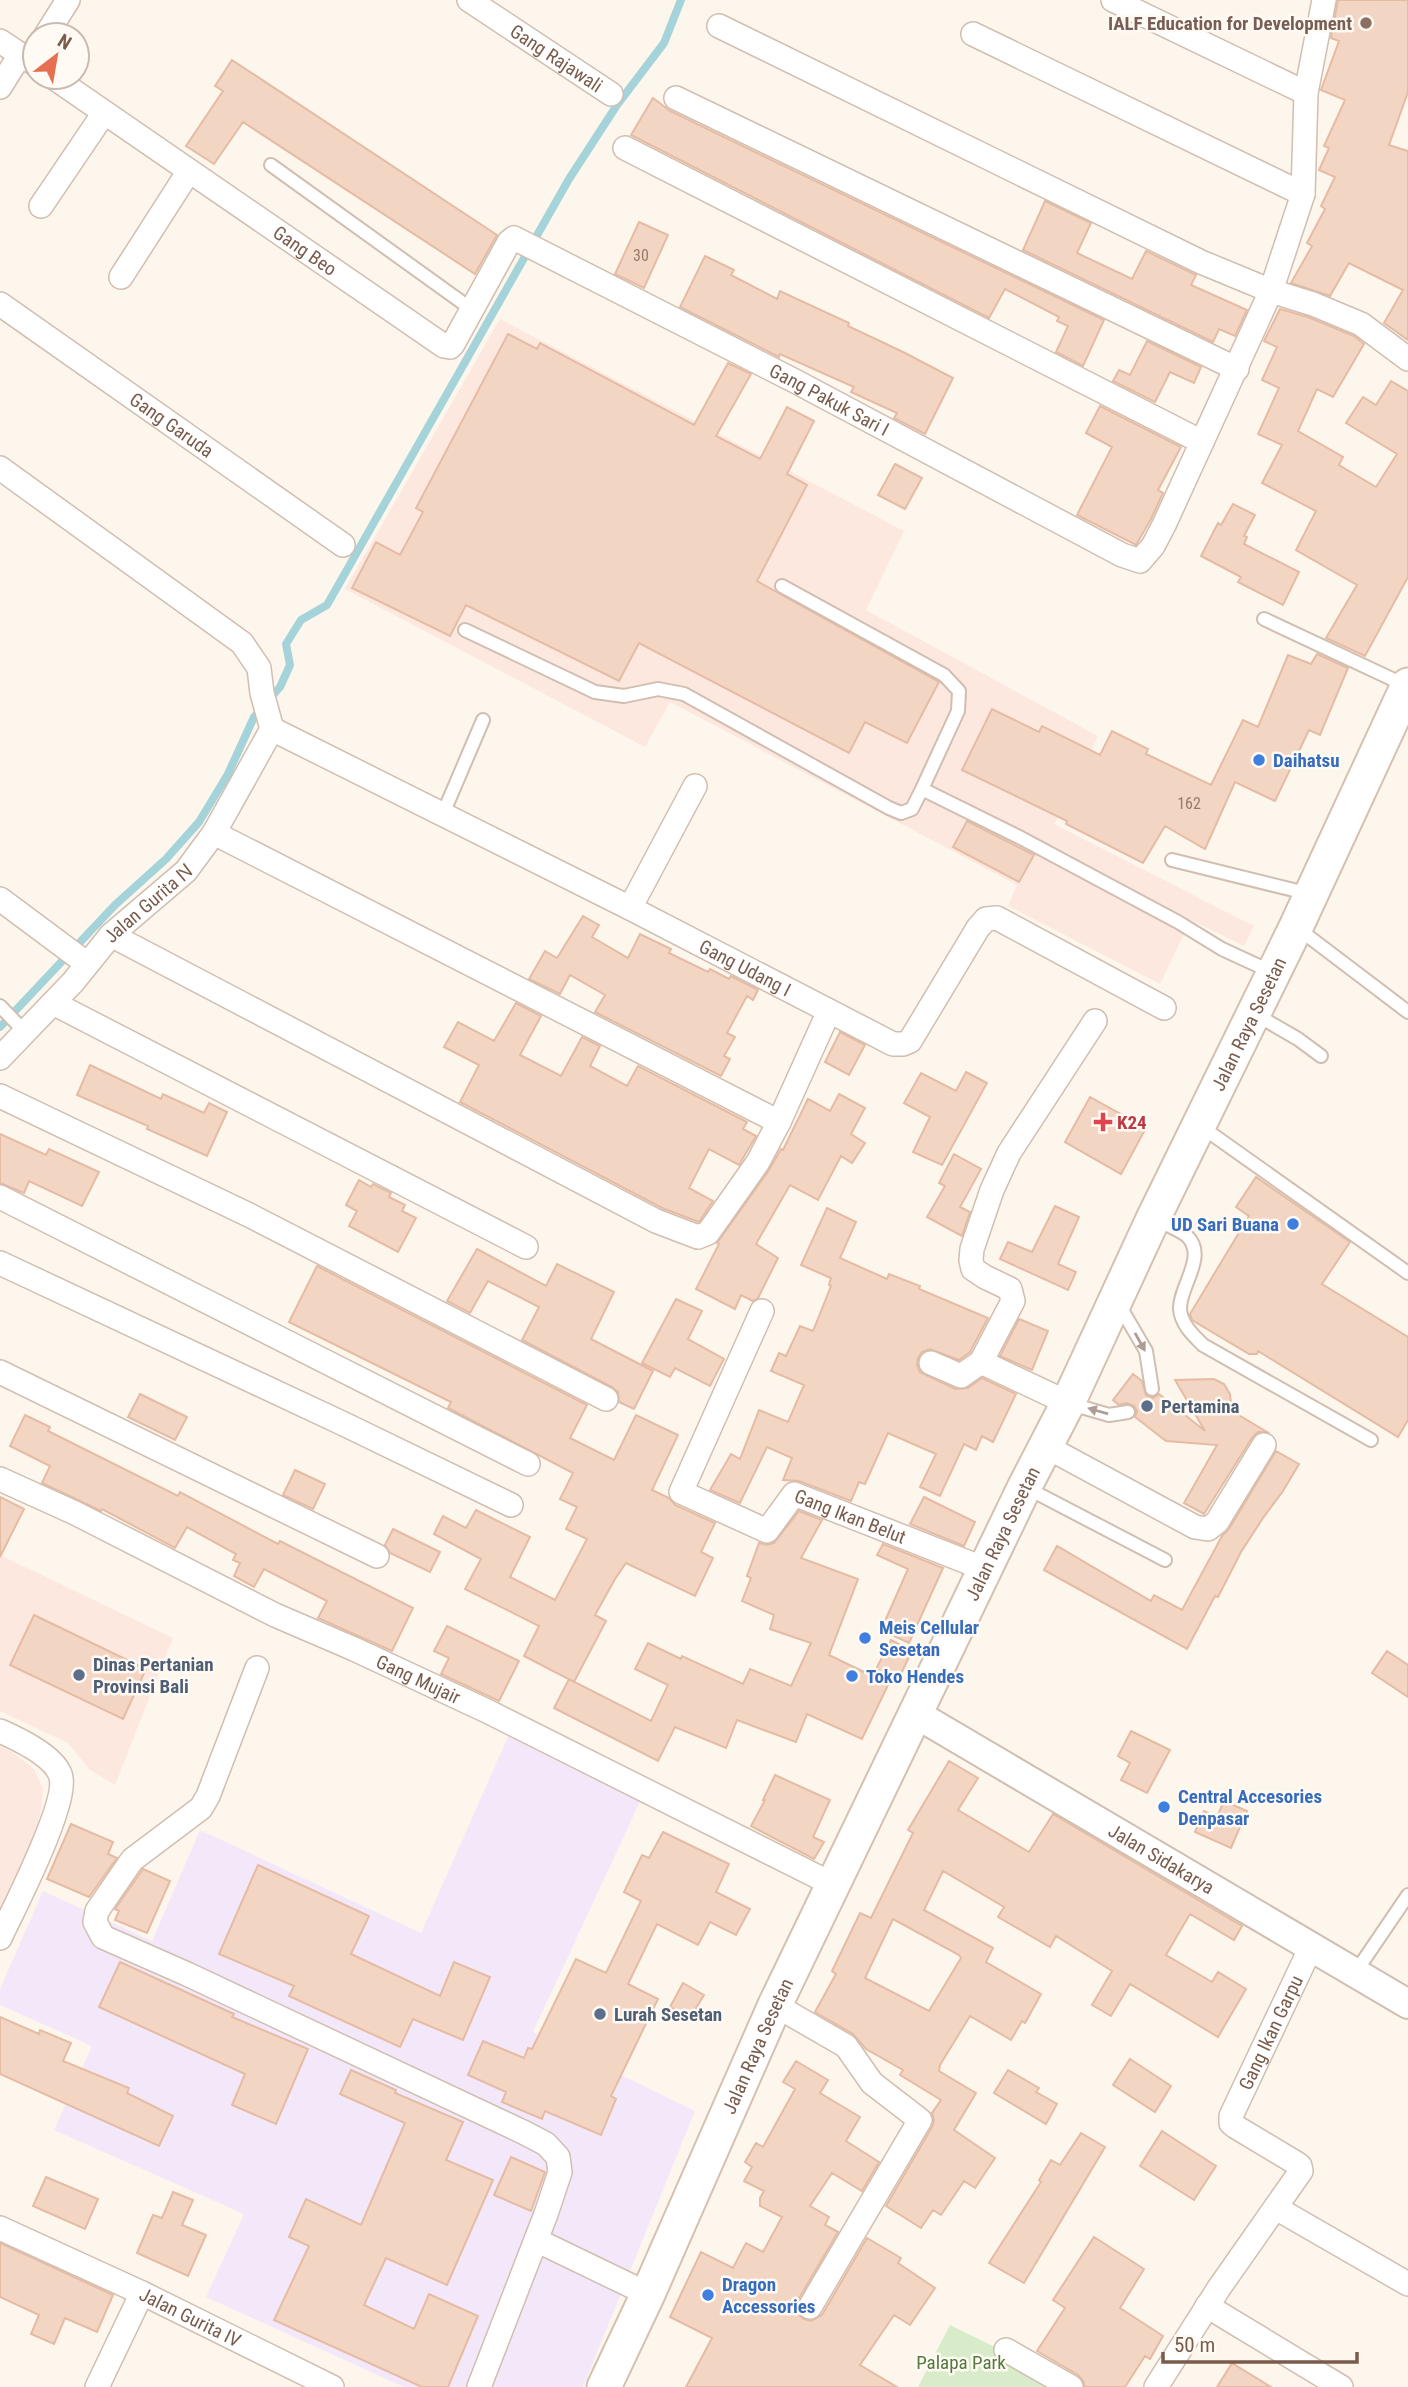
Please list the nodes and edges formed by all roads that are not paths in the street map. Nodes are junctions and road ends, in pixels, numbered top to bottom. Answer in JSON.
{"nodes":[{"id":1,"x":68,"y":0,"type":"edge"},
{"id":2,"x":469,"y":0,"type":"edge"},
{"id":3,"x":1113,"y":0,"type":"edge"},
{"id":4,"x":1324,"y":0,"type":"edge"},
{"id":5,"x":55,"y":21,"type":"edge"},
{"id":6,"x":719,"y":26,"type":"dead end"},
{"id":7,"x":973,"y":34,"type":"dead end"},
{"id":8,"x":0,"y":41,"type":"edge"},
{"id":9,"x":21,"y":53,"type":"edge"},
{"id":10,"x":21,"y":67,"type":"edge"},
{"id":11,"x":0,"y":87,"type":"edge"},
{"id":12,"x":73,"y":91,"type":"edge"},
{"id":13,"x":1306,"y":93,"type":"junction"},
{"id":14,"x":611,"y":94,"type":"dead end"},
{"id":15,"x":676,"y":98,"type":"dead end"},
{"id":16,"x":104,"y":113,"type":"junction"},
{"id":17,"x":625,"y":149,"type":"dead end"},
{"id":18,"x":271,"y":165,"type":"dead end"},
{"id":19,"x":190,"y":171,"type":"junction"},
{"id":20,"x":1303,"y":194,"type":"junction"},
{"id":21,"x":41,"y":206,"type":"dead end"},
{"id":22,"x":519,"y":240,"type":"joint"},
{"id":23,"x":121,"y":277,"type":"dead end"},
{"id":24,"x":1271,"y":291,"type":"junction"},
{"id":25,"x":0,"y":304,"type":"edge"},
{"id":26,"x":474,"y":311,"type":"junction"},
{"id":27,"x":1408,"y":359,"type":"edge"},
{"id":28,"x":1237,"y":369,"type":"junction"},
{"id":29,"x":1202,"y":442,"type":"junction"},
{"id":30,"x":0,"y":468,"type":"edge"},
{"id":31,"x":343,"y":545,"type":"dead end"},
{"id":32,"x":782,"y":586,"type":"dead end"},
{"id":33,"x":1264,"y":619,"type":"dead end"},
{"id":34,"x":465,"y":630,"type":"dead end"},
{"id":35,"x":1408,"y":686,"type":"edge"},
{"id":36,"x":482,"y":720,"type":"dead end"},
{"id":37,"x":271,"y":725,"type":"junction"},
{"id":38,"x":695,"y":786,"type":"dead end"},
{"id":39,"x":922,"y":789,"type":"junction"},
{"id":40,"x":442,"y":816,"type":"junction"},
{"id":41,"x":214,"y":833,"type":"junction"},
{"id":42,"x":1172,"y":860,"type":"dead end"},
{"id":43,"x":1310,"y":894,"type":"junction"},
{"id":44,"x":0,"y":899,"type":"edge"},
{"id":45,"x":630,"y":908,"type":"junction"},
{"id":46,"x":1296,"y":927,"type":"junction"},
{"id":47,"x":111,"y":935,"type":"junction"},
{"id":48,"x":73,"y":953,"type":"junction"},
{"id":49,"x":1274,"y":973,"type":"junction"},
{"id":50,"x":53,"y":1003,"type":"junction"},
{"id":51,"x":1164,"y":1008,"type":"dead end"},
{"id":52,"x":829,"y":1012,"type":"junction"},
{"id":53,"x":1408,"y":1012,"type":"edge"},
{"id":54,"x":1254,"y":1014,"type":"junction"},
{"id":55,"x":12,"y":1018,"type":"edge"},
{"id":56,"x":1095,"y":1021,"type":"dead end"},
{"id":57,"x":1321,"y":1056,"type":"dead end"},
{"id":58,"x":0,"y":1058,"type":"edge"},
{"id":59,"x":0,"y":1096,"type":"edge"},
{"id":60,"x":779,"y":1122,"type":"junction"},
{"id":61,"x":1199,"y":1125,"type":"junction"},
{"id":62,"x":0,"y":1197,"type":"edge"},
{"id":63,"x":1153,"y":1219,"type":"junction"},
{"id":64,"x":526,"y":1247,"type":"dead end"},
{"id":65,"x":0,"y":1263,"type":"edge"},
{"id":66,"x":1408,"y":1273,"type":"edge"},
{"id":67,"x":1116,"y":1299,"type":"junction"},
{"id":68,"x":762,"y":1311,"type":"dead end"},
{"id":69,"x":981,"y":1362,"type":"junction"},
{"id":70,"x":931,"y":1363,"type":"dead end"},
{"id":71,"x":0,"y":1371,"type":"edge"},
{"id":72,"x":1152,"y":1389,"type":"dead end"},
{"id":73,"x":606,"y":1399,"type":"dead end"},
{"id":74,"x":1068,"y":1403,"type":"junction"},
{"id":75,"x":1128,"y":1412,"type":"dead end"},
{"id":76,"x":1371,"y":1440,"type":"dead end"},
{"id":77,"x":1264,"y":1445,"type":"dead end"},
{"id":78,"x":1045,"y":1446,"type":"junction"},
{"id":79,"x":528,"y":1464,"type":"dead end"},
{"id":80,"x":0,"y":1479,"type":"edge"},
{"id":81,"x":1025,"y":1486,"type":"junction"},
{"id":82,"x":511,"y":1505,"type":"dead end"},
{"id":83,"x":377,"y":1556,"type":"dead end"},
{"id":84,"x":1164,"y":1560,"type":"dead end"},
{"id":85,"x":985,"y":1569,"type":"junction"},
{"id":86,"x":257,"y":1668,"type":"dead end"},
{"id":87,"x":916,"y":1714,"type":"junction"},
{"id":88,"x":0,"y":1731,"type":"edge"},
{"id":89,"x":832,"y":1884,"type":"junction"},
{"id":90,"x":1408,"y":1895,"type":"edge"},
{"id":91,"x":0,"y":1938,"type":"edge"},
{"id":92,"x":1311,"y":1947,"type":"junction"},
{"id":93,"x":1355,"y":1973,"type":"junction"},
{"id":94,"x":1408,"y":2004,"type":"edge"},
{"id":95,"x":775,"y":2005,"type":"junction"},
{"id":96,"x":1276,"y":2208,"type":"junction"},
{"id":97,"x":0,"y":2228,"type":"edge"},
{"id":98,"x":536,"y":2241,"type":"junction"},
{"id":99,"x":1408,"y":2284,"type":"edge"},
{"id":100,"x":142,"y":2293,"type":"junction"},
{"id":101,"x":648,"y":2294,"type":"junction"},
{"id":102,"x":1207,"y":2306,"type":"junction"},
{"id":103,"x":810,"y":2307,"type":"dead end"},
{"id":104,"x":1006,"y":2350,"type":"dead end"},
{"id":105,"x":97,"y":2387,"type":"edge"},
{"id":106,"x":332,"y":2387,"type":"edge"},
{"id":107,"x":479,"y":2387,"type":"edge"},
{"id":108,"x":604,"y":2387,"type":"edge"},
{"id":109,"x":1070,"y":2387,"type":"edge"},
{"id":110,"x":1156,"y":2387,"type":"edge"},
{"id":111,"x":1340,"y":2387,"type":"edge"}],
"edges":[{"from":1,"to":5,"type":"street"},
{"from":2,"to":14,"type":"street","name":"Gang Rajawali"},
{"from":3,"to":13,"type":"street"},
{"from":4,"to":13,"type":"street"},
{"from":6,"to":24,"type":"street"},
{"from":7,"to":20,"type":"street"},
{"from":8,"to":9,"type":"street"},
{"from":10,"to":11,"type":"street"},
{"from":12,"to":16,"type":"street","name":"Gang Beo"},
{"from":13,"to":20,"type":"street"},
{"from":15,"to":28,"type":"street"},
{"from":16,"to":19,"type":"street","name":"Gang Beo"},
{"from":16,"to":21,"type":"street"},
{"from":17,"to":29,"type":"street"},
{"from":18,"to":26,"type":"lane"},
{"from":19,"to":23,"type":"street"},
{"from":19,"to":26,"type":"street","name":"Gang Beo"},
{"from":20,"to":24,"type":"street"},
{"from":22,"to":26,"type":"street","name":"Gang Beo"},
{"from":22,"to":29,"type":"street","name":"Gang Pakuk Sari I"},
{"from":24,"to":27,"type":"street"},
{"from":24,"to":28,"type":"street"},
{"from":25,"to":31,"type":"street","name":"Gang Garuda"},
{"from":28,"to":29,"type":"street"},
{"from":30,"to":37,"type":"street"},
{"from":32,"to":39,"type":"lane"},
{"from":33,"to":35,"type":"lane"},
{"from":34,"to":39,"type":"lane"},
{"from":35,"to":43,"type":"main road","name":"Jalan Raya Sesetan"},
{"from":36,"to":40,"type":"lane"},
{"from":37,"to":40,"type":"street","name":"Gang Udang I"},
{"from":37,"to":41,"type":"street","name":"Jalan Gurita IV"},
{"from":38,"to":45,"type":"street"},
{"from":39,"to":49,"type":"lane"},
{"from":40,"to":45,"type":"street","name":"Gang Udang I"},
{"from":41,"to":47,"type":"street","name":"Jalan Gurita IV"},
{"from":41,"to":60,"type":"street"},
{"from":42,"to":43,"type":"lane"},
{"from":43,"to":46,"type":"main road","name":"Jalan Raya Sesetan"},
{"from":44,"to":48,"type":"street"},
{"from":45,"to":52,"type":"street","name":"Gang Udang I"},
{"from":46,"to":49,"type":"main road","name":"Jalan Raya Sesetan"},
{"from":46,"to":53,"type":"lane"},
{"from":47,"to":48,"type":"street","name":"Jalan Gurita IV"},
{"from":47,"to":60,"type":"street"},
{"from":48,"to":50,"type":"street","name":"Jalan Gurita IV"},
{"from":49,"to":54,"type":"main road","name":"Jalan Raya Sesetan"},
{"from":50,"to":55,"type":"street","name":"Jalan Gurita IV"},
{"from":50,"to":64,"type":"street"},
{"from":51,"to":52,"type":"street","name":"Gang Udang I"},
{"from":52,"to":60,"type":"street"},
{"from":54,"to":57,"type":"lane"},
{"from":54,"to":61,"type":"main road","name":"Jalan Raya Sesetan"},
{"from":55,"to":58,"type":"street","name":"Jalan Gurita IV"},
{"from":56,"to":69,"type":"street"},
{"from":59,"to":73,"type":"street"},
{"from":61,"to":63,"type":"main road","name":"Jalan Raya Sesetan"},
{"from":61,"to":66,"type":"lane"},
{"from":62,"to":79,"type":"street"},
{"from":63,"to":67,"type":"main road","name":"Jalan Raya Sesetan"},
{"from":63,"to":76,"type":"lane"},
{"from":65,"to":82,"type":"street"},
{"from":67,"to":72,"type":"lane","one_way":true},
{"from":67,"to":74,"type":"main road","name":"Jalan Raya Sesetan"},
{"from":68,"to":85,"type":"street","name":"Gang Ikan Belut"},
{"from":69,"to":70,"type":"street"},
{"from":69,"to":74,"type":"street"},
{"from":71,"to":83,"type":"street"},
{"from":75,"to":74,"type":"lane","one_way":true},
{"from":74,"to":78,"type":"main road","name":"Jalan Raya Sesetan"},
{"from":77,"to":78,"type":"street"},
{"from":78,"to":81,"type":"main road","name":"Jalan Raya Sesetan"},
{"from":80,"to":89,"type":"street","name":"Gang Mujair"},
{"from":81,"to":84,"type":"lane"},
{"from":81,"to":85,"type":"main road","name":"Jalan Raya Sesetan"},
{"from":85,"to":87,"type":"main road","name":"Jalan Raya Sesetan"},
{"from":86,"to":98,"type":"street"},
{"from":87,"to":89,"type":"main road","name":"Jalan Raya Sesetan"},
{"from":87,"to":92,"type":"street","name":"Jalan Sidakarya"},
{"from":88,"to":91,"type":"street"},
{"from":89,"to":95,"type":"main road","name":"Jalan Raya Sesetan"},
{"from":90,"to":93,"type":"lane"},
{"from":92,"to":93,"type":"street","name":"Jalan Sidakarya"},
{"from":92,"to":96,"type":"street","name":"Gang Ikan Garpu"},
{"from":93,"to":94,"type":"street","name":"Jalan Sidakarya"},
{"from":95,"to":101,"type":"main road","name":"Jalan Raya Sesetan"},
{"from":95,"to":103,"type":"street"},
{"from":96,"to":99,"type":"street"},
{"from":96,"to":102,"type":"street"},
{"from":97,"to":100,"type":"street"},
{"from":98,"to":101,"type":"street"},
{"from":98,"to":107,"type":"street"},
{"from":100,"to":105,"type":"street","name":"Jalan Gurita IV"},
{"from":100,"to":106,"type":"street","name":"Jalan Gurita IV"},
{"from":101,"to":108,"type":"main road","name":"Jalan Raya Sesetan"},
{"from":102,"to":110,"type":"street"},
{"from":102,"to":111,"type":"street"},
{"from":104,"to":109,"type":"street"}]}
